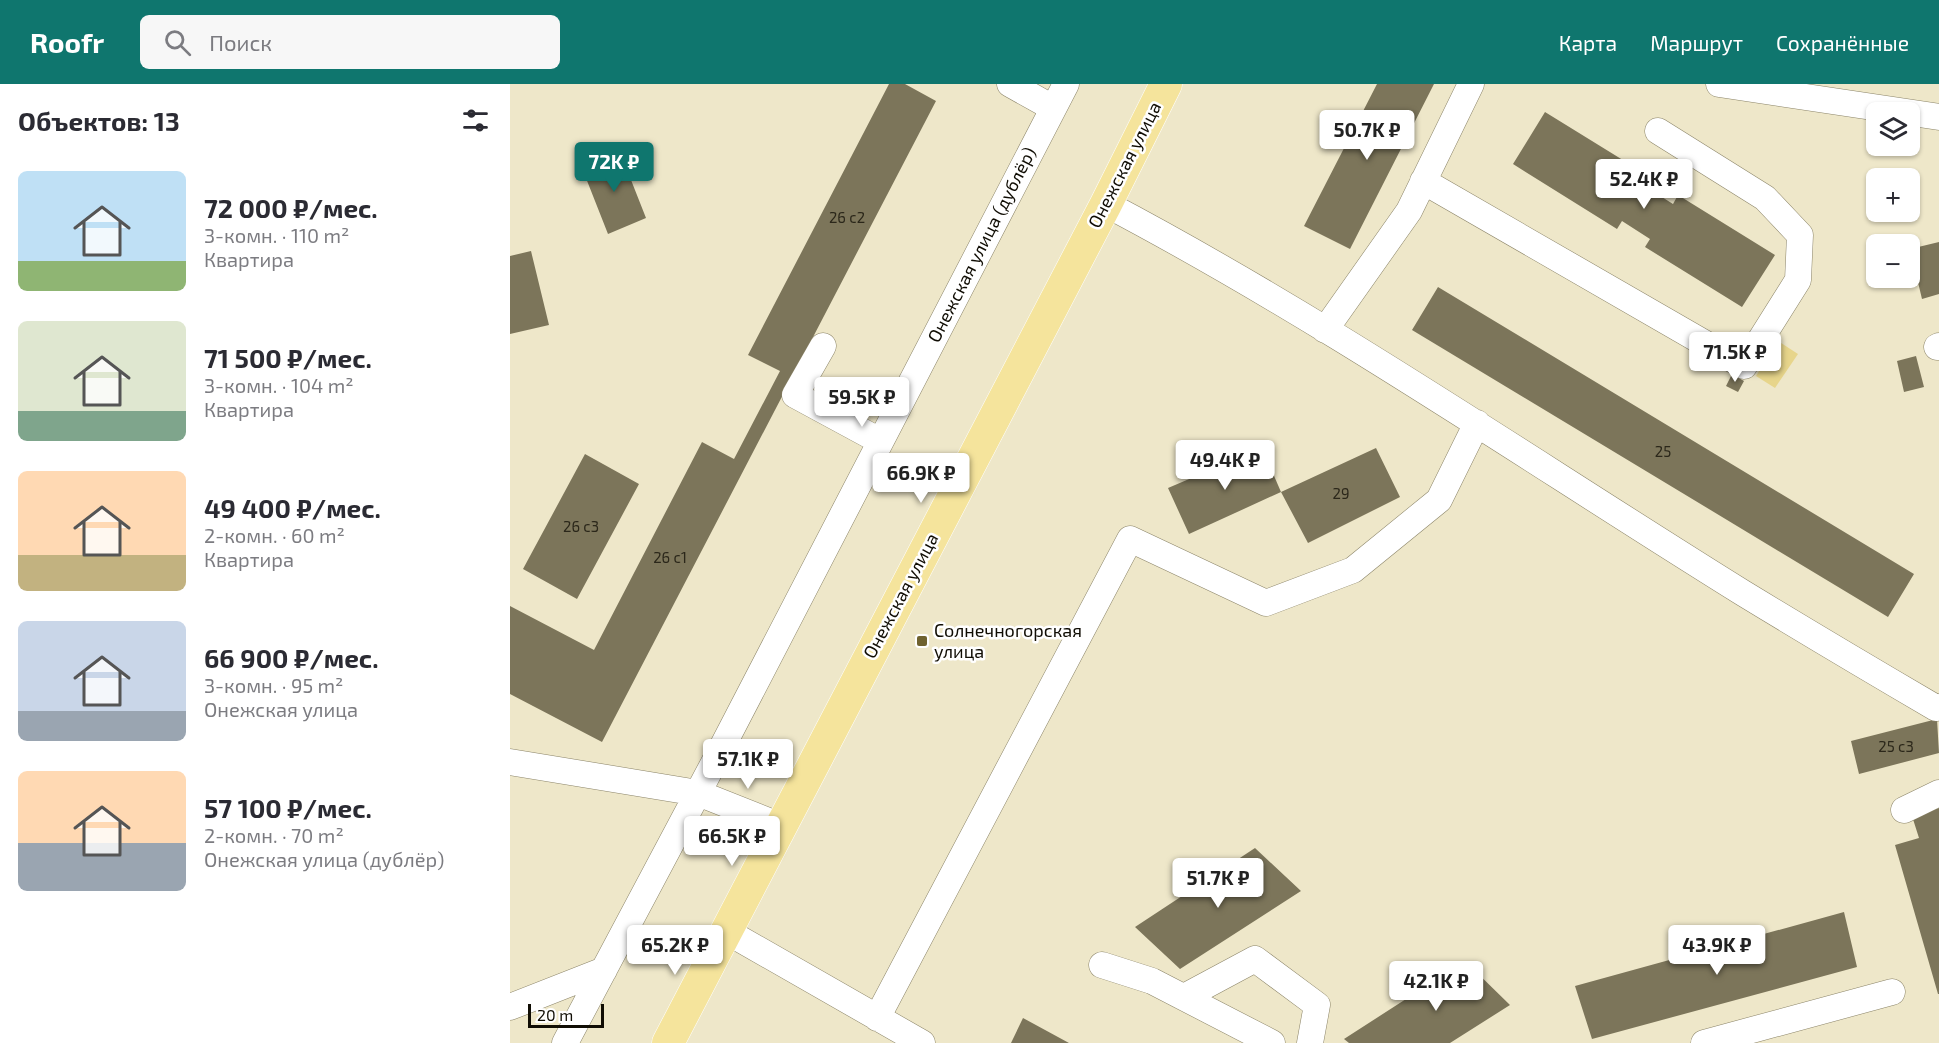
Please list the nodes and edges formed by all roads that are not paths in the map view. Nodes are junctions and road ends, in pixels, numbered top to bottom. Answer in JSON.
{"nodes":[{"id":1,"x":1010,"y":84,"type":"edge"},
{"id":2,"x":1066,"y":84,"type":"edge"},
{"id":3,"x":1166,"y":84,"type":"edge"},
{"id":4,"x":1471,"y":84,"type":"edge"},
{"id":5,"x":1719,"y":84,"type":"edge"},
{"id":6,"x":1053,"y":108,"type":"junction"},
{"id":7,"x":1939,"y":117,"type":"edge"},
{"id":8,"x":1658,"y":131,"type":"dead end"},
{"id":9,"x":1424,"y":181,"type":"junction"},
{"id":10,"x":1106,"y":204,"type":"junction"},
{"id":11,"x":1325,"y":330,"type":"junction"},
{"id":12,"x":823,"y":346,"type":"dead end"},
{"id":13,"x":1477,"y":423,"type":"junction"},
{"id":14,"x":880,"y":441,"type":"junction"},
{"id":15,"x":1939,"y":707,"type":"edge"},
{"id":16,"x":510,"y":762,"type":"edge"},
{"id":17,"x":698,"y":793,"type":"junction"},
{"id":18,"x":1939,"y":793,"type":"edge"},
{"id":19,"x":1904,"y":810,"type":"dead end"},
{"id":20,"x":781,"y":826,"type":"junction"},
{"id":21,"x":726,"y":931,"type":"junction"},
{"id":22,"x":1102,"y":965,"type":"dead end"},
{"id":23,"x":604,"y":969,"type":"junction"},
{"id":24,"x":1892,"y":992,"type":"dead end"},
{"id":25,"x":1186,"y":996,"type":"junction"},
{"id":26,"x":510,"y":1007,"type":"edge"},
{"id":27,"x":877,"y":1018,"type":"junction"},
{"id":28,"x":565,"y":1043,"type":"edge"},
{"id":29,"x":668,"y":1043,"type":"edge"},
{"id":30,"x":922,"y":1043,"type":"edge"},
{"id":31,"x":1272,"y":1043,"type":"edge"},
{"id":32,"x":1310,"y":1043,"type":"edge"},
{"id":33,"x":1704,"y":1043,"type":"edge"}],
"edges":[{"from":1,"to":6,"type":"street"},
{"from":2,"to":6,"type":"street","name":"Онежская улица (дублёр)"},
{"from":3,"to":10,"type":"main road","name":"Онежская улица"},
{"from":4,"to":9,"type":"street"},
{"from":5,"to":7,"type":"street"},
{"from":6,"to":14,"type":"street","name":"Онежская улица (дублёр)"},
{"from":8,"to":9,"type":"street"},
{"from":9,"to":11,"type":"street"},
{"from":10,"to":11,"type":"street"},
{"from":10,"to":20,"type":"main road","name":"Онежская улица"},
{"from":11,"to":13,"type":"street"},
{"from":12,"to":14,"type":"street"},
{"from":13,"to":15,"type":"street"},
{"from":13,"to":27,"type":"street"},
{"from":14,"to":17,"type":"street","name":"Онежская улица (дублёр)"},
{"from":16,"to":17,"type":"street"},
{"from":17,"to":20,"type":"street"},
{"from":17,"to":23,"type":"street","name":"Онежская улица (дублёр)"},
{"from":18,"to":19,"type":"street"},
{"from":20,"to":21,"type":"main road","name":"Онежская улица"},
{"from":21,"to":27,"type":"street"},
{"from":21,"to":29,"type":"main road","name":"Онежская улица"},
{"from":22,"to":25,"type":"street"},
{"from":23,"to":26,"type":"street"},
{"from":23,"to":28,"type":"street","name":"Онежская улица (дублёр)"},
{"from":24,"to":33,"type":"street"},
{"from":25,"to":31,"type":"street"},
{"from":25,"to":32,"type":"street"},
{"from":27,"to":30,"type":"street"}]}
